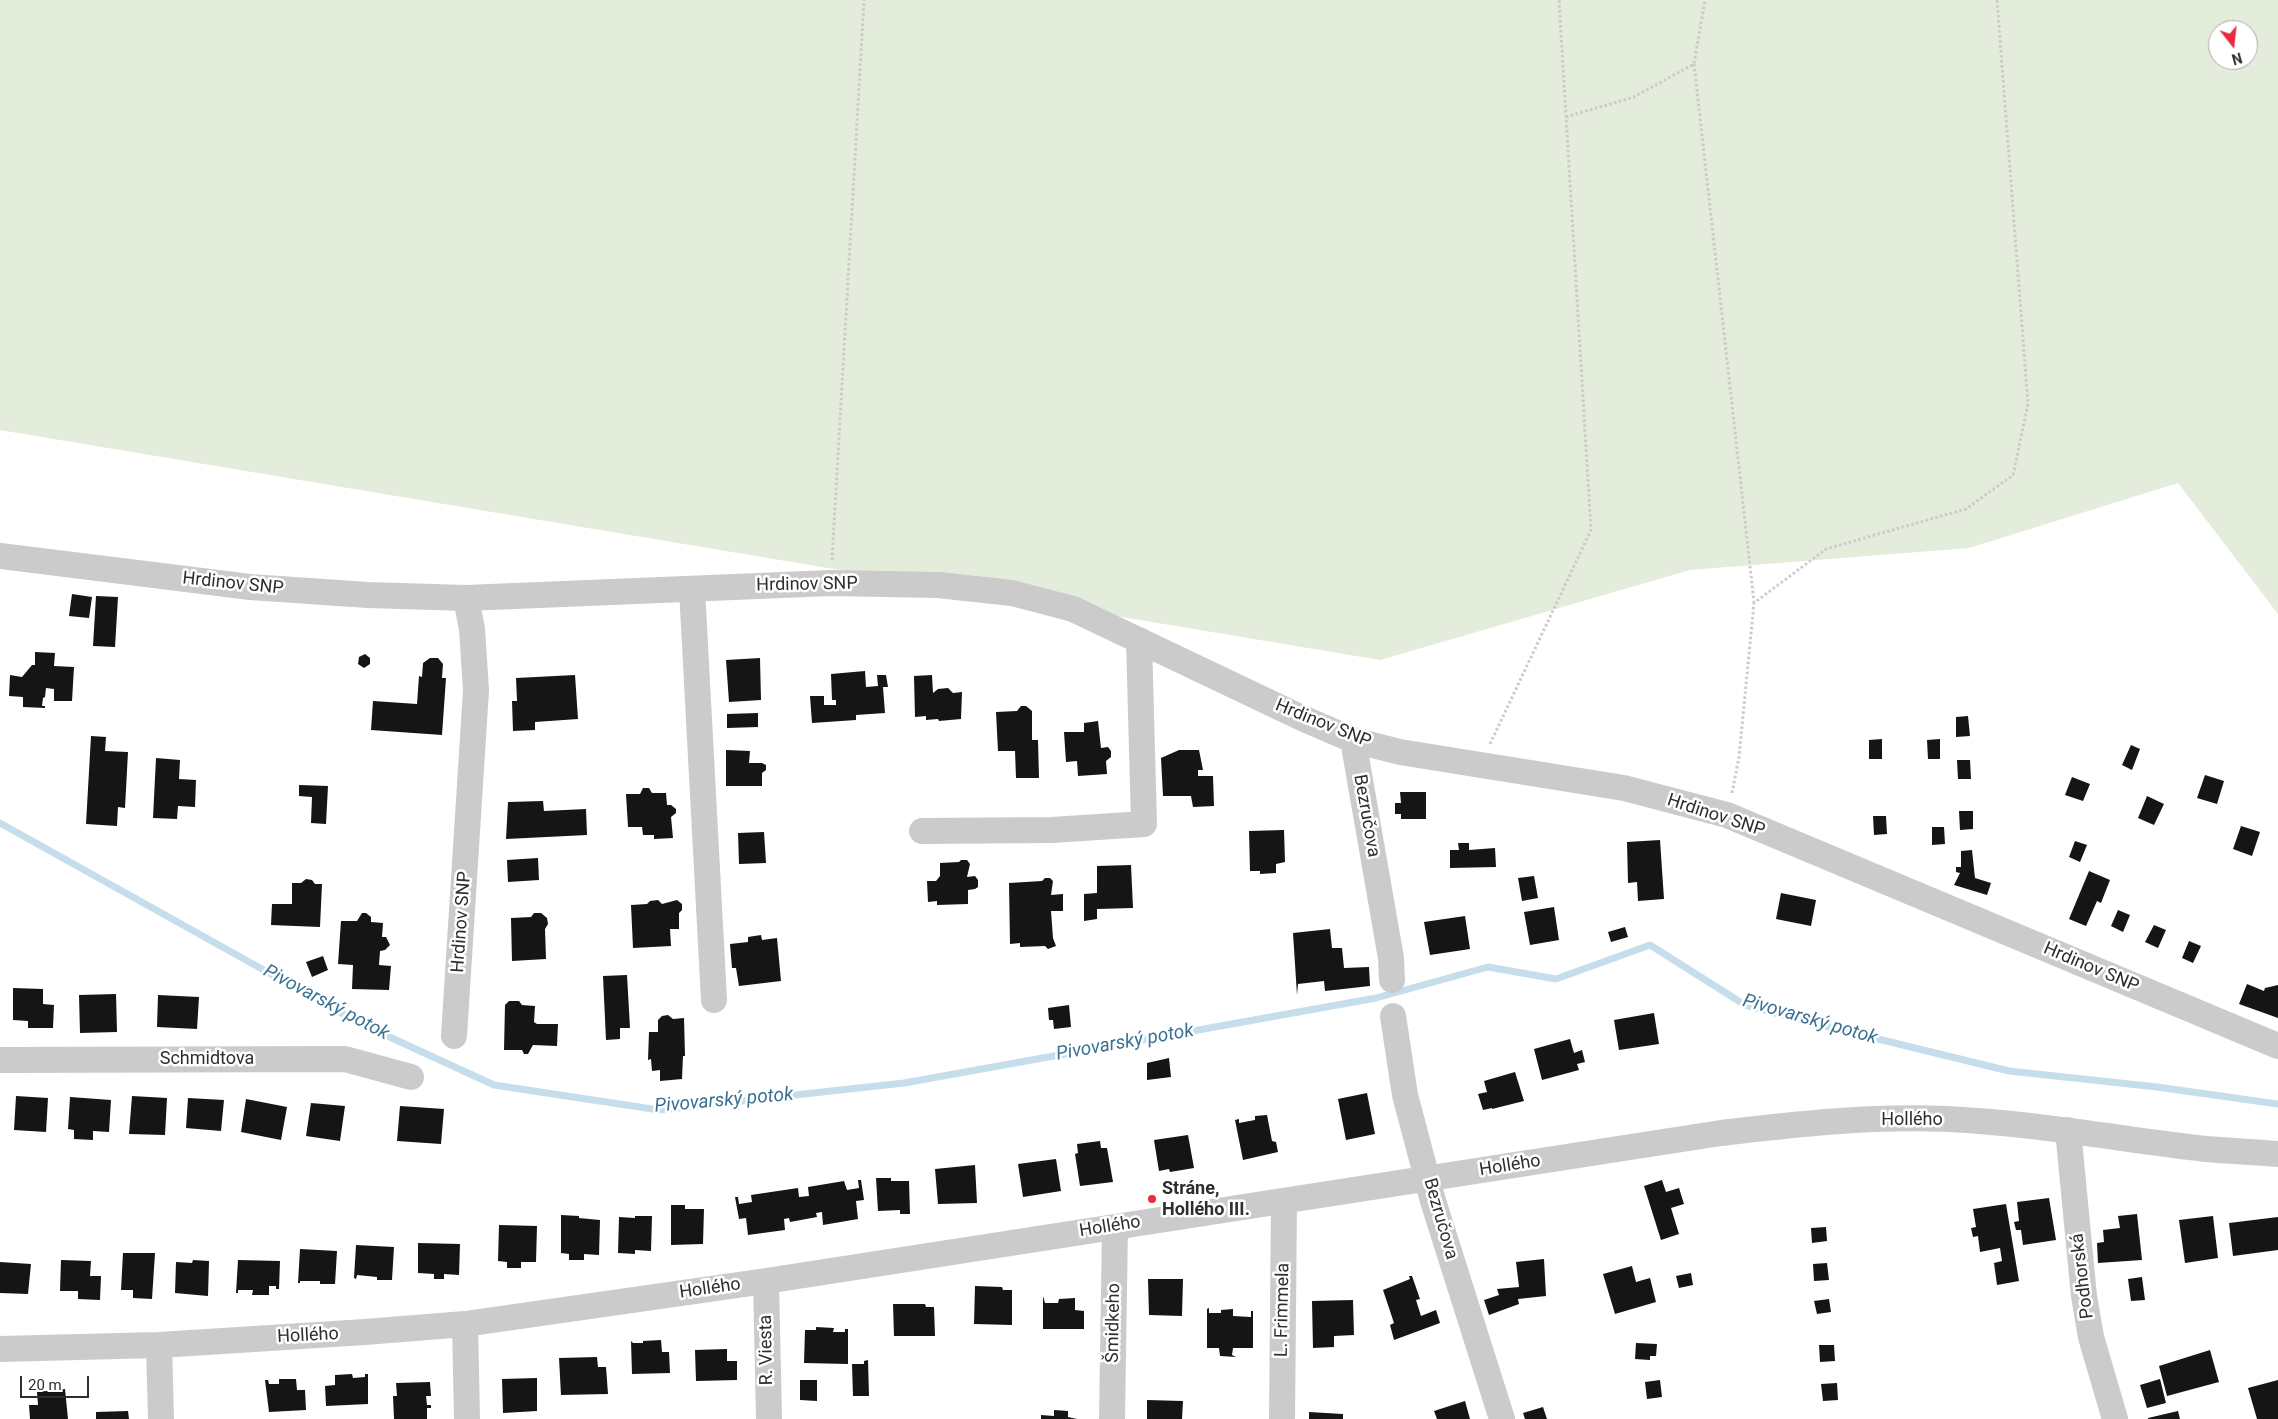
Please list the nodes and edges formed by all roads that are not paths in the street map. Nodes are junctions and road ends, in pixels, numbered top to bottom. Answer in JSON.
{"nodes":[{"id":1,"x":0,"y":556,"type":"edge"},
{"id":2,"x":692,"y":589,"type":"junction"},
{"id":3,"x":466,"y":598,"type":"junction"},
{"id":4,"x":1138,"y":640,"type":"junction"},
{"id":5,"x":1353,"y":740,"type":"junction"},
{"id":6,"x":922,"y":831,"type":"dead end"},
{"id":7,"x":1392,"y":980,"type":"dead end"},
{"id":8,"x":714,"y":1000,"type":"dead end"},
{"id":9,"x":1393,"y":1016,"type":"dead end"},
{"id":10,"x":454,"y":1036,"type":"dead end"},
{"id":11,"x":2278,"y":1046,"type":"edge"},
{"id":12,"x":0,"y":1060,"type":"edge"},
{"id":13,"x":411,"y":1077,"type":"dead end"},
{"id":14,"x":2068,"y":1130,"type":"junction"},
{"id":15,"x":2278,"y":1154,"type":"edge"},
{"id":16,"x":1428,"y":1179,"type":"junction"},
{"id":17,"x":1284,"y":1201,"type":"junction"},
{"id":18,"x":1115,"y":1227,"type":"junction"},
{"id":19,"x":766,"y":1281,"type":"junction"},
{"id":20,"x":465,"y":1324,"type":"junction"},
{"id":21,"x":159,"y":1345,"type":"junction"},
{"id":22,"x":0,"y":1349,"type":"edge"},
{"id":23,"x":161,"y":1419,"type":"edge"},
{"id":24,"x":467,"y":1419,"type":"edge"},
{"id":25,"x":769,"y":1419,"type":"edge"},
{"id":26,"x":1112,"y":1419,"type":"edge"},
{"id":27,"x":1282,"y":1419,"type":"edge"},
{"id":28,"x":1502,"y":1419,"type":"edge"},
{"id":29,"x":2115,"y":1419,"type":"edge"}],
"edges":[{"from":1,"to":3,"type":"street","name":"Hrdinov SNP"},
{"from":2,"to":3,"type":"street","name":"Hrdinov SNP"},
{"from":2,"to":4,"type":"street","name":"Hrdinov SNP"},
{"from":2,"to":8,"type":"street"},
{"from":3,"to":10,"type":"street","name":"Hrdinov SNP"},
{"from":4,"to":5,"type":"street","name":"Hrdinov SNP"},
{"from":4,"to":6,"type":"street"},
{"from":5,"to":7,"type":"street","name":"Bezručova"},
{"from":5,"to":11,"type":"street","name":"Hrdinov SNP"},
{"from":9,"to":16,"type":"street","name":"Bezručova"},
{"from":12,"to":13,"type":"street","name":"Schmidtova"},
{"from":14,"to":15,"type":"street","name":"Hollého"},
{"from":14,"to":16,"type":"street","name":"Hollého"},
{"from":14,"to":29,"type":"street","name":"Podhorská"},
{"from":16,"to":17,"type":"street","name":"Hollého"},
{"from":16,"to":28,"type":"street","name":"Bezručova"},
{"from":17,"to":18,"type":"street","name":"Hollého"},
{"from":17,"to":27,"type":"street","name":"L. Frimmela"},
{"from":18,"to":19,"type":"street","name":"Hollého"},
{"from":18,"to":26,"type":"street","name":"Šmidkeho"},
{"from":19,"to":20,"type":"street","name":"Hollého"},
{"from":19,"to":25,"type":"street","name":"R. Viesta"},
{"from":20,"to":21,"type":"street","name":"Hollého"},
{"from":20,"to":24,"type":"street"},
{"from":21,"to":22,"type":"street","name":"Hollého"},
{"from":21,"to":23,"type":"street"}]}
